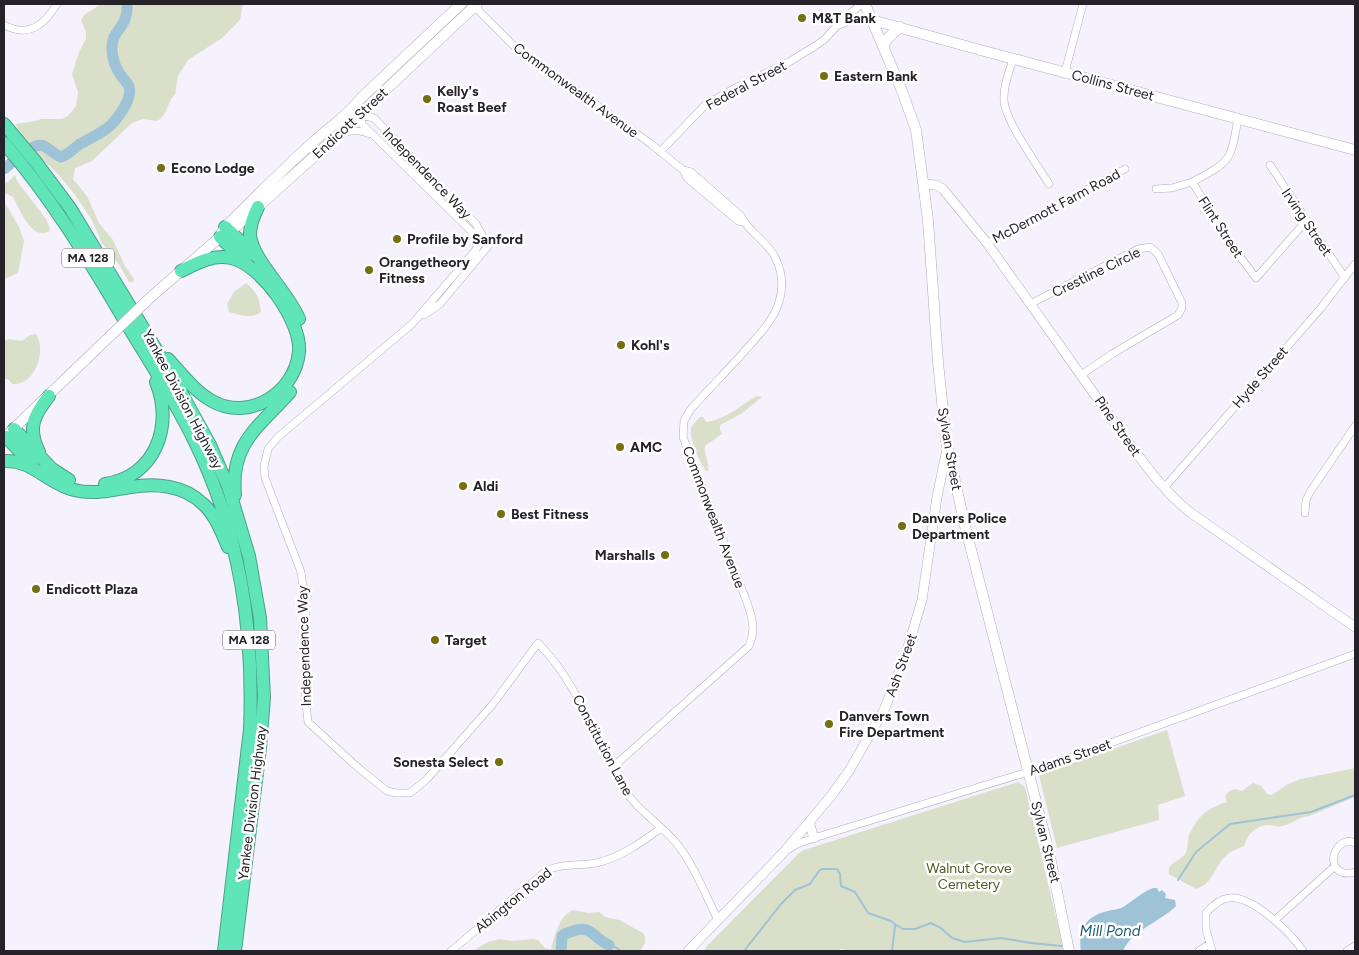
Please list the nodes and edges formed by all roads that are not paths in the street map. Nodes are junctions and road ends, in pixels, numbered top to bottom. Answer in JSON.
{"nodes":[{"id":1,"x":57,"y":4,"type":"edge"},
{"id":2,"x":461,"y":4,"type":"edge"},
{"id":3,"x":474,"y":4,"type":"edge"},
{"id":4,"x":864,"y":4,"type":"edge"},
{"id":5,"x":1083,"y":4,"type":"edge"},
{"id":6,"x":872,"y":20,"type":"junction"},
{"id":7,"x":4,"y":25,"type":"edge"},
{"id":8,"x":838,"y":25,"type":"junction"},
{"id":9,"x":900,"y":27,"type":"junction"},
{"id":10,"x":883,"y":46,"type":"junction"},
{"id":11,"x":1013,"y":59,"type":"junction"},
{"id":12,"x":1065,"y":72,"type":"junction"},
{"id":13,"x":357,"y":111,"type":"junction"},
{"id":14,"x":1238,"y":119,"type":"junction"},
{"id":15,"x":4,"y":124,"type":"edge"},
{"id":16,"x":339,"y":134,"type":"junction"},
{"id":17,"x":373,"y":135,"type":"junction"},
{"id":18,"x":11,"y":146,"type":"edge"},
{"id":19,"x":1355,"y":150,"type":"edge"},
{"id":20,"x":660,"y":152,"type":"junction"},
{"id":21,"x":1270,"y":165,"type":"dead end"},
{"id":22,"x":1125,"y":169,"type":"dead end"},
{"id":23,"x":1192,"y":182,"type":"junction"},
{"id":24,"x":924,"y":184,"type":"junction"},
{"id":25,"x":1049,"y":184,"type":"dead end"},
{"id":26,"x":1156,"y":189,"type":"dead end"},
{"id":27,"x":258,"y":207,"type":"junction"},
{"id":28,"x":1306,"y":221,"type":"junction"},
{"id":29,"x":225,"y":232,"type":"junction"},
{"id":30,"x":483,"y":238,"type":"junction"},
{"id":31,"x":987,"y":243,"type":"junction"},
{"id":32,"x":264,"y":264,"type":"junction"},
{"id":33,"x":1355,"y":264,"type":"edge"},
{"id":34,"x":249,"y":265,"type":"junction"},
{"id":35,"x":181,"y":271,"type":"junction"},
{"id":36,"x":1345,"y":278,"type":"junction"},
{"id":37,"x":1030,"y":304,"type":"junction"},
{"id":38,"x":417,"y":318,"type":"junction"},
{"id":39,"x":148,"y":346,"type":"junction"},
{"id":40,"x":1081,"y":375,"type":"junction"},
{"id":41,"x":49,"y":396,"type":"junction"},
{"id":42,"x":1355,"y":426,"type":"edge"},
{"id":43,"x":7,"y":436,"type":"edge"},
{"id":44,"x":947,"y":449,"type":"junction"},
{"id":45,"x":4,"y":461,"type":"edge"},
{"id":46,"x":43,"y":468,"type":"junction"},
{"id":47,"x":1164,"y":488,"type":"junction"},
{"id":48,"x":1305,"y":513,"type":"dead end"},
{"id":49,"x":237,"y":515,"type":"junction"},
{"id":50,"x":239,"y":570,"type":"junction"},
{"id":51,"x":1355,"y":627,"type":"edge"},
{"id":52,"x":538,"y":643,"type":"joint"},
{"id":53,"x":1355,"y":654,"type":"edge"},
{"id":54,"x":613,"y":767,"type":"junction"},
{"id":55,"x":1028,"y":772,"type":"junction"},
{"id":56,"x":809,"y":822,"type":"junction"},
{"id":57,"x":661,"y":828,"type":"junction"},
{"id":58,"x":814,"y":838,"type":"junction"},
{"id":59,"x":1355,"y":843,"type":"edge"},
{"id":60,"x":783,"y":853,"type":"junction"},
{"id":61,"x":1335,"y":866,"type":"junction"},
{"id":62,"x":1355,"y":872,"type":"edge"},
{"id":63,"x":718,"y":920,"type":"junction"},
{"id":64,"x":1275,"y":920,"type":"junction"},
{"id":65,"x":702,"y":937,"type":"junction"},
{"id":66,"x":1209,"y":944,"type":"junction"},
{"id":67,"x":1355,"y":946,"type":"edge"},
{"id":68,"x":224,"y":951,"type":"edge"},
{"id":69,"x":235,"y":951,"type":"edge"},
{"id":70,"x":451,"y":951,"type":"edge"},
{"id":71,"x":688,"y":951,"type":"edge"},
{"id":72,"x":693,"y":951,"type":"edge"},
{"id":73,"x":1069,"y":951,"type":"edge"},
{"id":74,"x":1199,"y":951,"type":"edge"},
{"id":75,"x":1212,"y":951,"type":"edge"},
{"id":76,"x":1303,"y":951,"type":"edge"},
{"id":77,"x":1347,"y":951,"type":"edge"}],
"edges":[{"from":1,"to":7,"type":"street"},
{"from":2,"to":13,"type":"main road","name":"Endicott Street"},
{"from":3,"to":13,"type":"main road","name":"Endicott Street"},
{"from":3,"to":20,"type":"street","name":"Commonwealth Avenue"},
{"from":4,"to":6,"type":"main road","name":"Sylvan Street"},
{"from":4,"to":8,"type":"street","name":"Federal Street"},
{"from":5,"to":12,"type":"street"},
{"from":6,"to":8,"type":"street","name":"Federal Street"},
{"from":6,"to":9,"type":"main road","name":"Collins Street"},
{"from":6,"to":10,"type":"main road","name":"Sylvan Street"},
{"from":8,"to":20,"type":"street","name":"Federal Street"},
{"from":9,"to":10,"type":"main road"},
{"from":9,"to":11,"type":"main road","name":"Collins Street"},
{"from":10,"to":24,"type":"main road","name":"Sylvan Street"},
{"from":11,"to":12,"type":"main road","name":"Collins Street"},
{"from":11,"to":25,"type":"street"},
{"from":12,"to":14,"type":"main road","name":"Collins Street"},
{"from":13,"to":16,"type":"main road","name":"Endicott Street"},
{"from":13,"to":17,"type":"street","name":"Independence Way"},
{"from":13,"to":29,"type":"main road","name":"Endicott Street"},
{"from":13,"to":30,"type":"street","name":"Independence Way"},
{"from":14,"to":19,"type":"main road","name":"Collins Street"},
{"from":14,"to":23,"type":"street","name":"Flint Street"},
{"from":15,"to":18,"type":"highway","name":"Yankee Division Highway","number":"MA 128"},
{"from":16,"to":17,"type":"street","name":"Independence Way"},
{"from":16,"to":27,"type":"main road","name":"Endicott Street"},
{"from":17,"to":30,"type":"street","name":"Independence Way"},
{"from":18,"to":39,"type":"highway","name":"Yankee Division Highway","number":"MA 128"},
{"from":20,"to":54,"type":"street","name":"Commonwealth Avenue"},
{"from":21,"to":28,"type":"street","name":"Irving Street"},
{"from":22,"to":31,"type":"street","name":"McDermott Farm Road"},
{"from":23,"to":26,"type":"street"},
{"from":23,"to":28,"type":"street","name":"Flint Street"},
{"from":24,"to":31,"type":"street","name":"Pine Street"},
{"from":24,"to":44,"type":"main road","name":"Sylvan Street"},
{"from":27,"to":29,"type":"main road","name":"Endicott Street"},
{"from":27,"to":32,"type":"highway"},
{"from":28,"to":36,"type":"street","name":"Irving Street"},
{"from":29,"to":32,"type":"highway"},
{"from":29,"to":34,"type":"highway"},
{"from":29,"to":35,"type":"main road","name":"Endicott Street"},
{"from":30,"to":38,"type":"street","name":"Independence Way"},
{"from":30,"to":38,"type":"street","name":"Independence Way"},
{"from":31,"to":37,"type":"street","name":"Pine Street"},
{"from":32,"to":49,"type":"highway"},
{"from":33,"to":36,"type":"street","name":"Hyde Street"},
{"from":34,"to":35,"type":"highway"},
{"from":34,"to":39,"type":"highway"},
{"from":35,"to":41,"type":"main road","name":"Endicott Street","bridge":true},
{"from":36,"to":47,"type":"street","name":"Hyde Street"},
{"from":37,"to":40,"type":"street","name":"Pine Street"},
{"from":37,"to":40,"type":"street","name":"Crestline Circle"},
{"from":38,"to":52,"type":"street","name":"Independence Way"},
{"from":39,"to":46,"type":"highway"},
{"from":39,"to":49,"type":"highway","name":"Yankee Division Highway","number":"MA 128"},
{"from":39,"to":50,"type":"highway","name":"Yankee Division Highway","number":"MA 128"},
{"from":40,"to":47,"type":"street","name":"Pine Street"},
{"from":41,"to":43,"type":"main road","name":"Endicott Street"},
{"from":41,"to":46,"type":"highway"},
{"from":42,"to":48,"type":"street"},
{"from":43,"to":46,"type":"highway"},
{"from":44,"to":55,"type":"main road","name":"Sylvan Street"},
{"from":44,"to":56,"type":"street","name":"Ash Street"},
{"from":45,"to":46,"type":"highway"},
{"from":46,"to":50,"type":"highway"},
{"from":47,"to":51,"type":"street","name":"Pine Street"},
{"from":49,"to":69,"type":"highway","name":"Yankee Division Highway","number":"MA 128"},
{"from":50,"to":68,"type":"highway","name":"Yankee Division Highway","number":"MA 128"},
{"from":52,"to":54,"type":"street","name":"Constitution Lane"},
{"from":53,"to":55,"type":"street","name":"Adams Street"},
{"from":54,"to":57,"type":"street","name":"Constitution Lane"},
{"from":55,"to":58,"type":"street","name":"Adams Street"},
{"from":55,"to":73,"type":"main road","name":"Sylvan Street"},
{"from":56,"to":58,"type":"street"},
{"from":56,"to":60,"type":"street","name":"Ash Street"},
{"from":57,"to":63,"type":"street","name":"Constitution Lane"},
{"from":57,"to":70,"type":"street","name":"Abington Road"},
{"from":58,"to":60,"type":"street","name":"Adams Street"},
{"from":59,"to":61,"type":"street"},
{"from":60,"to":63,"type":"street","name":"Ash Street"},
{"from":61,"to":62,"type":"street"},
{"from":61,"to":64,"type":"street"},
{"from":63,"to":65,"type":"street","name":"Ash Street"},
{"from":64,"to":66,"type":"street"},
{"from":64,"to":76,"type":"street"},
{"from":65,"to":71,"type":"street","name":"Ash Street"},
{"from":65,"to":72,"type":"street","name":"Ash Street"},
{"from":66,"to":74,"type":"street"},
{"from":66,"to":75,"type":"street"},
{"from":67,"to":77,"type":"street"}]}
